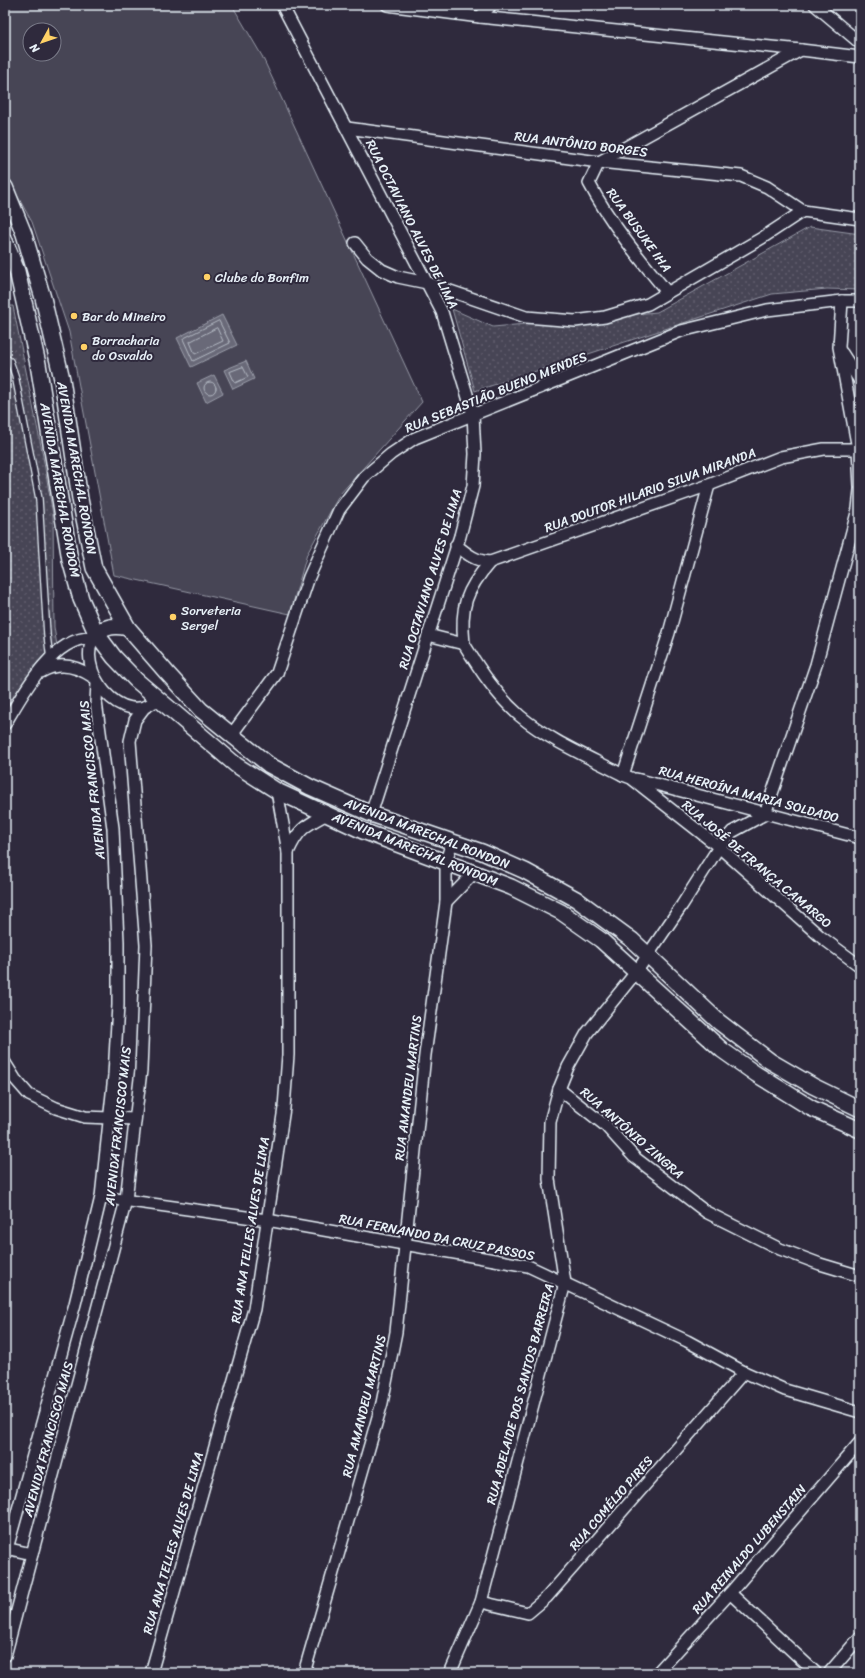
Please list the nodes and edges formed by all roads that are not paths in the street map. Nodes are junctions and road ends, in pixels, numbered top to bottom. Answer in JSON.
{"nodes":[{"id":1,"x":282,"y":5,"type":"edge"},
{"id":2,"x":386,"y":5,"type":"edge"},
{"id":3,"x":491,"y":5,"type":"edge"},
{"id":4,"x":815,"y":5,"type":"edge"},
{"id":5,"x":452,"y":9,"type":"edge"},
{"id":6,"x":480,"y":17,"type":"junction"},
{"id":7,"x":860,"y":43,"type":"edge"},
{"id":8,"x":801,"y":50,"type":"junction"},
{"id":9,"x":860,"y":57,"type":"edge"},
{"id":10,"x":347,"y":128,"type":"junction"},
{"id":11,"x":599,"y":162,"type":"junction"},
{"id":12,"x":5,"y":187,"type":"edge"},
{"id":13,"x":803,"y":211,"type":"junction"},
{"id":14,"x":860,"y":219,"type":"edge"},
{"id":15,"x":5,"y":240,"type":"edge"},
{"id":16,"x":355,"y":243,"type":"dead end"},
{"id":17,"x":427,"y":283,"type":"junction"},
{"id":18,"x":667,"y":292,"type":"junction"},
{"id":19,"x":842,"y":301,"type":"junction"},
{"id":20,"x":860,"y":301,"type":"edge"},
{"id":21,"x":839,"y":347,"type":"junction"},
{"id":22,"x":5,"y":357,"type":"edge"},
{"id":23,"x":860,"y":381,"type":"edge"},
{"id":24,"x":473,"y":414,"type":"junction"},
{"id":25,"x":859,"y":449,"type":"edge"},
{"id":26,"x":709,"y":485,"type":"junction"},
{"id":27,"x":860,"y":486,"type":"edge"},
{"id":28,"x":860,"y":490,"type":"edge"},
{"id":29,"x":456,"y":545,"type":"junction"},
{"id":30,"x":490,"y":562,"type":"junction"},
{"id":31,"x":128,"y":628,"type":"junction"},
{"id":32,"x":428,"y":635,"type":"junction"},
{"id":33,"x":94,"y":636,"type":"junction"},
{"id":34,"x":464,"y":644,"type":"junction"},
{"id":35,"x":50,"y":659,"type":"junction"},
{"id":36,"x":166,"y":673,"type":"junction"},
{"id":37,"x":37,"y":675,"type":"junction"},
{"id":38,"x":95,"y":680,"type":"junction"},
{"id":39,"x":157,"y":698,"type":"junction"},
{"id":40,"x":144,"y":708,"type":"junction"},
{"id":41,"x":5,"y":724,"type":"edge"},
{"id":42,"x":232,"y":734,"type":"junction"},
{"id":43,"x":627,"y":777,"type":"junction"},
{"id":44,"x":277,"y":790,"type":"junction"},
{"id":45,"x":327,"y":814,"type":"junction"},
{"id":46,"x":372,"y":814,"type":"junction"},
{"id":47,"x":765,"y":814,"type":"junction"},
{"id":48,"x":860,"y":838,"type":"edge"},
{"id":49,"x":452,"y":842,"type":"junction"},
{"id":50,"x":719,"y":847,"type":"junction"},
{"id":51,"x":288,"y":852,"type":"junction"},
{"id":52,"x":446,"y":861,"type":"junction"},
{"id":53,"x":474,"y":873,"type":"junction"},
{"id":54,"x":446,"y":902,"type":"junction"},
{"id":55,"x":649,"y":954,"type":"junction"},
{"id":56,"x":860,"y":966,"type":"edge"},
{"id":57,"x":637,"y":971,"type":"junction"},
{"id":58,"x":5,"y":1063,"type":"edge"},
{"id":59,"x":559,"y":1089,"type":"junction"},
{"id":60,"x":860,"y":1109,"type":"edge"},
{"id":61,"x":108,"y":1119,"type":"junction"},
{"id":62,"x":135,"y":1119,"type":"junction"},
{"id":63,"x":860,"y":1130,"type":"edge"},
{"id":64,"x":100,"y":1197,"type":"junction"},
{"id":65,"x":126,"y":1200,"type":"junction"},
{"id":66,"x":267,"y":1220,"type":"junction"},
{"id":67,"x":404,"y":1245,"type":"junction"},
{"id":68,"x":860,"y":1276,"type":"edge"},
{"id":69,"x":564,"y":1283,"type":"junction"},
{"id":70,"x":744,"y":1372,"type":"junction"},
{"id":71,"x":860,"y":1412,"type":"edge"},
{"id":72,"x":860,"y":1442,"type":"edge"},
{"id":73,"x":6,"y":1551,"type":"edge"},
{"id":74,"x":32,"y":1554,"type":"junction"},
{"id":75,"x":730,"y":1593,"type":"junction"},
{"id":76,"x":481,"y":1602,"type":"junction"},
{"id":77,"x":860,"y":1638,"type":"edge"},
{"id":78,"x":5,"y":1656,"type":"edge"},
{"id":79,"x":151,"y":1673,"type":"edge"},
{"id":80,"x":304,"y":1673,"type":"edge"},
{"id":81,"x":450,"y":1673,"type":"edge"},
{"id":82,"x":657,"y":1673,"type":"edge"},
{"id":83,"x":816,"y":1673,"type":"edge"},
{"id":84,"x":829,"y":1673,"type":"edge"}],
"edges":[{"from":1,"to":10,"type":"street","name":"RUA OCTAVIANO ALVES DE LIMA"},
{"from":2,"to":5,"type":"street"},
{"from":3,"to":6,"type":"street"},
{"from":4,"to":7,"type":"street"},
{"from":5,"to":6,"type":"street"},
{"from":6,"to":8,"type":"street"},
{"from":8,"to":9,"type":"street"},
{"from":8,"to":11,"type":"street"},
{"from":10,"to":11,"type":"street","name":"RUA ANTÔNIO BORGES"},
{"from":10,"to":17,"type":"street","name":"RUA OCTAVIANO ALVES DE LIMA"},
{"from":11,"to":13,"type":"street","name":"RUA ANTÔNIO BORGES"},
{"from":11,"to":18,"type":"street","name":"RUA BUSUKE IHA"},
{"from":12,"to":31,"type":"main road","name":"AVENIDA MARECHAL RONDON"},
{"from":13,"to":14,"type":"street"},
{"from":13,"to":18,"type":"street"},
{"from":15,"to":33,"type":"main road","name":"AVENIDA MARECHAL RONDOM"},
{"from":16,"to":17,"type":"street"},
{"from":17,"to":18,"type":"street"},
{"from":17,"to":24,"type":"street","name":"RUA OCTAVIANO ALVES DE LIMA"},
{"from":19,"to":20,"type":"street","name":"RUA SEBASTIÃO BUENO MENDES"},
{"from":19,"to":21,"type":"street"},
{"from":19,"to":24,"type":"street","name":"RUA SEBASTIÃO BUENO MENDES"},
{"from":21,"to":23,"type":"street"},
{"from":21,"to":25,"type":"street"},
{"from":22,"to":35,"type":"lane"},
{"from":24,"to":29,"type":"street","name":"RUA OCTAVIANO ALVES DE LIMA"},
{"from":24,"to":42,"type":"street","name":"RUA SEBASTIÃO BUENO MENDES"},
{"from":25,"to":26,"type":"street","name":"RUA DOUTOR HILARIO SILVA MIRANDA"},
{"from":25,"to":27,"type":"street"},
{"from":26,"to":30,"type":"street","name":"RUA DOUTOR HILARIO SILVA MIRANDA"},
{"from":26,"to":43,"type":"street"},
{"from":28,"to":47,"type":"street"},
{"from":29,"to":30,"type":"street"},
{"from":29,"to":32,"type":"street","name":"RUA OCTAVIANO ALVES DE LIMA"},
{"from":30,"to":34,"type":"street"},
{"from":31,"to":33,"type":"main road"},
{"from":31,"to":36,"type":"main road","name":"AVENIDA MARECHAL RONDON"},
{"from":32,"to":34,"type":"street"},
{"from":32,"to":46,"type":"street","name":"RUA OCTAVIANO ALVES DE LIMA"},
{"from":33,"to":35,"type":"street"},
{"from":33,"to":38,"type":"street","name":"AVENIDA FRANCISCO MAIS"},
{"from":33,"to":39,"type":"main road","name":"AVENIDA MARECHAL RONDOM"},
{"from":34,"to":43,"type":"street","name":"RUA JOSÉ DE FRANÇA CAMARGO"},
{"from":35,"to":37,"type":"street"},
{"from":36,"to":39,"type":"main road"},
{"from":36,"to":42,"type":"main road","name":"AVENIDA MARECHAL RONDON"},
{"from":37,"to":38,"type":"street"},
{"from":37,"to":41,"type":"street"},
{"from":38,"to":40,"type":"street"},
{"from":38,"to":61,"type":"street","name":"AVENIDA FRANCISCO MAIS"},
{"from":39,"to":40,"type":"street"},
{"from":39,"to":44,"type":"main road","name":"AVENIDA MARECHAL RONDOM"},
{"from":40,"to":62,"type":"street","name":"AVENIDA FRANCISCO MAIS"},
{"from":42,"to":46,"type":"main road","name":"AVENIDA MARECHAL RONDON"},
{"from":43,"to":47,"type":"street","name":"RUA HEROÍNA MARIA SOLDADO"},
{"from":43,"to":50,"type":"street","name":"RUA JOSÉ DE FRANÇA CAMARGO"},
{"from":44,"to":45,"type":"main road","name":"AVENIDA MARECHAL RONDOM"},
{"from":44,"to":51,"type":"street","name":"RUA ANA TELLES ALVES DE LIMA"},
{"from":45,"to":51,"type":"street","name":"RUA ANA TELLES ALVES DE LIMA"},
{"from":45,"to":52,"type":"main road","name":"AVENIDA MARECHAL RONDOM"},
{"from":46,"to":49,"type":"main road","name":"AVENIDA MARECHAL RONDON"},
{"from":47,"to":48,"type":"street","name":"RUA HEROÍNA MARIA SOLDADO"},
{"from":47,"to":50,"type":"street","name":"RUA ADELAIDE DOS SANTOS BARREIRA"},
{"from":49,"to":52,"type":"street","name":"RUA AMANDEU MARTINS"},
{"from":49,"to":55,"type":"main road","name":"AVENIDA MARECHAL RONDON"},
{"from":50,"to":55,"type":"street","name":"RUA ADELAIDE DOS SANTOS BARREIRA"},
{"from":50,"to":56,"type":"street","name":"RUA JOSÉ DE FRANÇA CAMARGO"},
{"from":51,"to":66,"type":"street","name":"RUA ANA TELLES ALVES DE LIMA"},
{"from":52,"to":53,"type":"main road","name":"AVENIDA MARECHAL RONDOM"},
{"from":52,"to":54,"type":"street","name":"RUA AMANDEU MARTINS"},
{"from":53,"to":54,"type":"street"},
{"from":53,"to":57,"type":"main road","name":"AVENIDA MARECHAL RONDOM"},
{"from":54,"to":67,"type":"street","name":"RUA AMANDEU MARTINS"},
{"from":55,"to":57,"type":"street","name":"RUA ADELAIDE DOS SANTOS BARREIRA"},
{"from":55,"to":60,"type":"main road","name":"AVENIDA MARECHAL RONDON"},
{"from":57,"to":59,"type":"street","name":"RUA ADELAIDE DOS SANTOS BARREIRA"},
{"from":57,"to":63,"type":"main road","name":"AVENIDA MARECHAL RONDOM"},
{"from":58,"to":61,"type":"street"},
{"from":59,"to":68,"type":"street","name":"RUA ANTÔNIO ZINGRA"},
{"from":59,"to":69,"type":"street","name":"RUA ADELAIDE DOS SANTOS BARREIRA"},
{"from":61,"to":62,"type":"street"},
{"from":61,"to":64,"type":"street","name":"AVENIDA FRANCISCO MAIS"},
{"from":62,"to":65,"type":"street","name":"AVENIDA FRANCISCO MAIS"},
{"from":64,"to":65,"type":"street","name":"RUA FERNANDO DA CRUZ PASSOS"},
{"from":64,"to":73,"type":"street","name":"AVENIDA FRANCISCO MAIS"},
{"from":65,"to":66,"type":"street","name":"RUA FERNANDO DA CRUZ PASSOS"},
{"from":65,"to":74,"type":"street","name":"AVENIDA FRANCISCO MAIS"},
{"from":66,"to":67,"type":"street","name":"RUA FERNANDO DA CRUZ PASSOS"},
{"from":66,"to":79,"type":"street","name":"RUA ANA TELLES ALVES DE LIMA"},
{"from":67,"to":69,"type":"street","name":"RUA FERNANDO DA CRUZ PASSOS"},
{"from":67,"to":80,"type":"street","name":"RUA AMANDEU MARTINS"},
{"from":69,"to":70,"type":"street","name":"RUA FERNANDO DA CRUZ PASSOS"},
{"from":69,"to":76,"type":"street","name":"RUA ADELAIDE DOS SANTOS BARREIRA"},
{"from":70,"to":71,"type":"street","name":"RUA FERNANDO DA CRUZ PASSOS"},
{"from":70,"to":76,"type":"street","name":"RUA COMÉLIO PIRES"},
{"from":72,"to":75,"type":"street","name":"RUA REINALDO LUBENSTAIN"},
{"from":73,"to":74,"type":"street"},
{"from":74,"to":78,"type":"street","name":"AVENIDA FRANCISCO MAIS"},
{"from":75,"to":82,"type":"street","name":"RUA REINALDO LUBENSTAIN"},
{"from":75,"to":83,"type":"street"},
{"from":76,"to":81,"type":"street","name":"RUA ADELAIDE DOS SANTOS BARREIRA"},
{"from":77,"to":84,"type":"street"}]}
